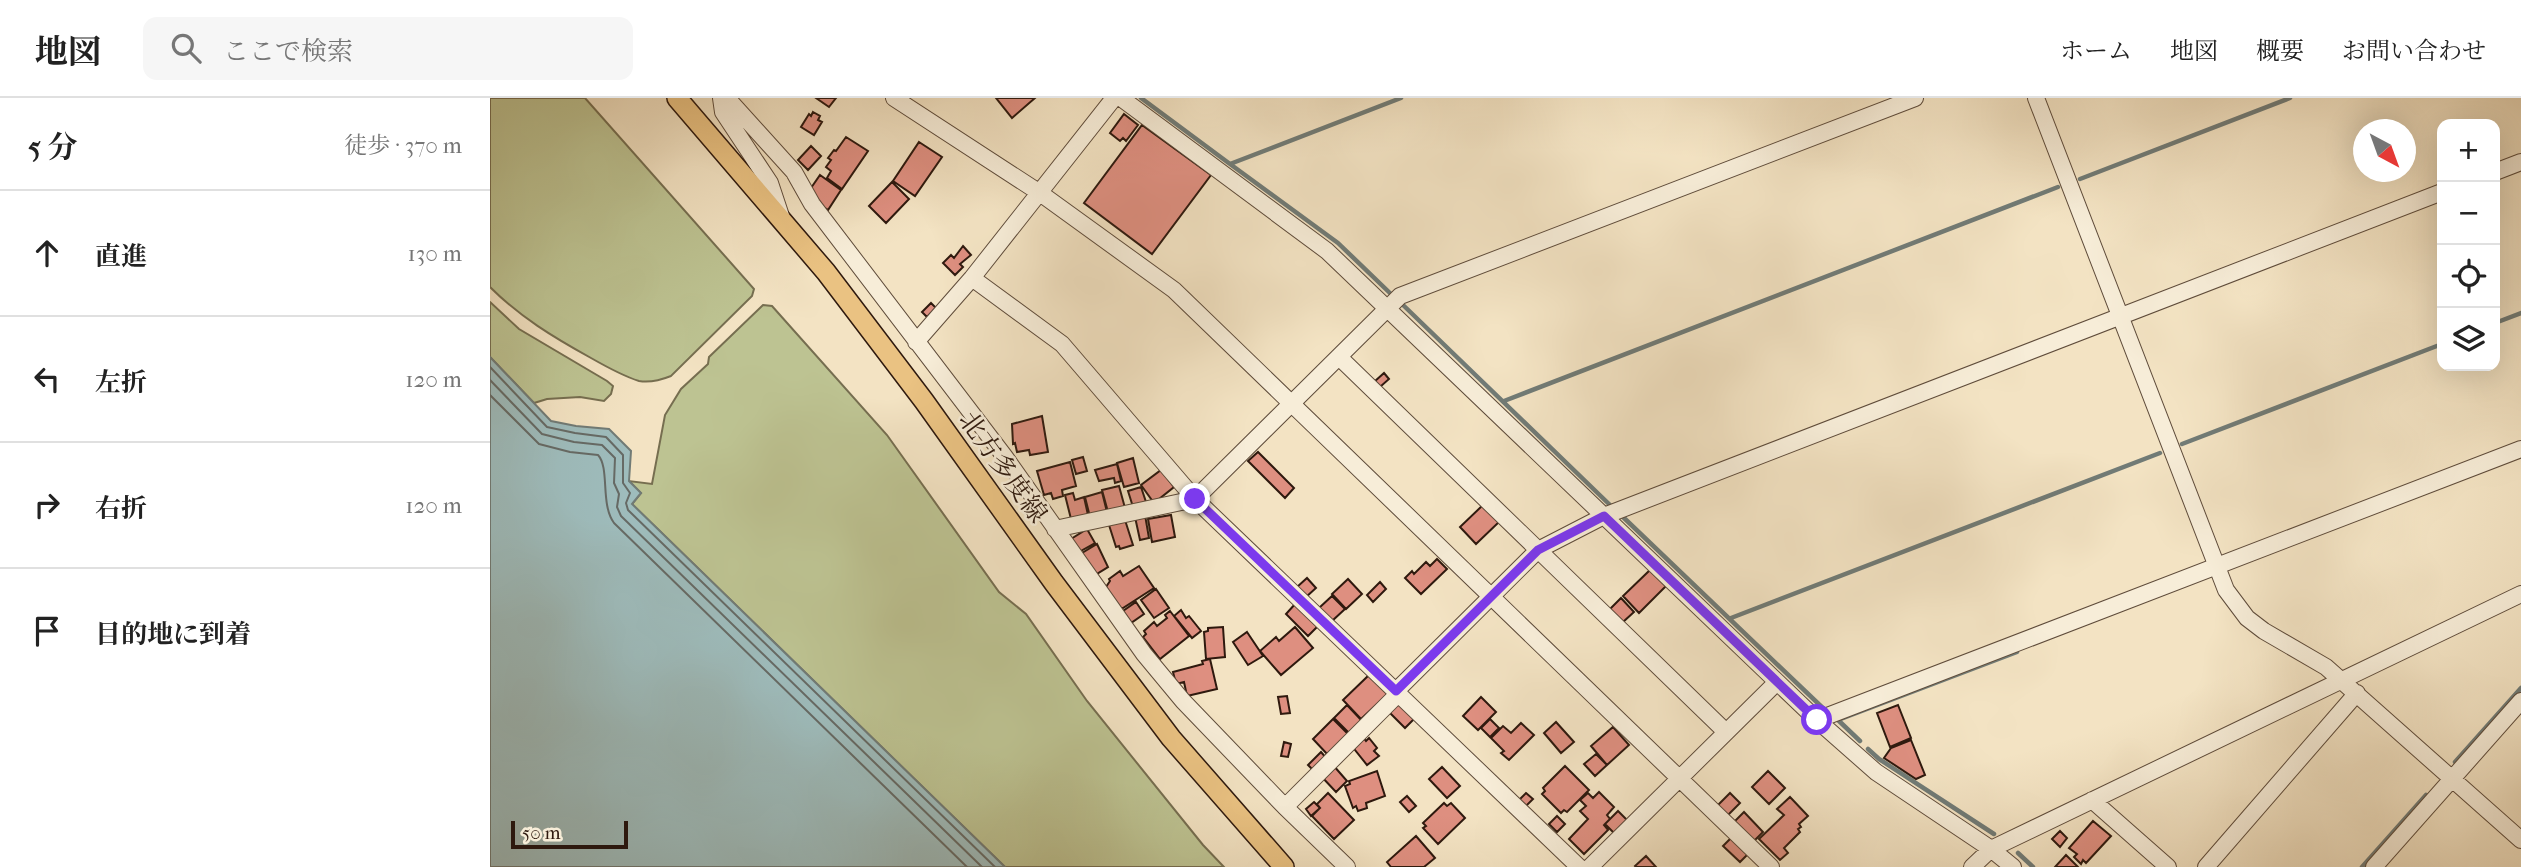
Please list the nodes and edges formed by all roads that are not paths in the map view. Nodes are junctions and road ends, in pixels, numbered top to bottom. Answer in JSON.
{"nodes":[{"id":1,"x":677,"y":98,"type":"edge"},
{"id":2,"x":721,"y":98,"type":"edge"},
{"id":3,"x":727,"y":98,"type":"edge"},
{"id":4,"x":894,"y":98,"type":"edge"},
{"id":5,"x":1114,"y":98,"type":"edge"},
{"id":6,"x":1121,"y":98,"type":"edge"},
{"id":7,"x":1915,"y":98,"type":"edge"},
{"id":8,"x":2036,"y":98,"type":"edge"},
{"id":9,"x":2521,"y":162,"type":"edge"},
{"id":10,"x":2500,"y":170,"type":"edge"},
{"id":11,"x":1040,"y":193,"type":"junction"},
{"id":12,"x":2437,"y":194,"type":"edge"},
{"id":13,"x":783,"y":222,"type":"junction"},
{"id":14,"x":972,"y":278,"type":"junction"},
{"id":15,"x":1388,"y":308,"type":"junction"},
{"id":16,"x":2120,"y":317,"type":"junction"},
{"id":17,"x":916,"y":342,"type":"junction"},
{"id":18,"x":1339,"y":357,"type":"junction"},
{"id":19,"x":1292,"y":404,"type":"junction"},
{"id":20,"x":2521,"y":449,"type":"edge"},
{"id":21,"x":1195,"y":499,"type":"junction"},
{"id":22,"x":1604,"y":516,"type":"junction"},
{"id":23,"x":1055,"y":530,"type":"junction"},
{"id":24,"x":1538,"y":550,"type":"junction"},
{"id":25,"x":2216,"y":566,"type":"junction"},
{"id":26,"x":2521,"y":594,"type":"edge"},
{"id":27,"x":1492,"y":596,"type":"junction"},
{"id":28,"x":2342,"y":680,"type":"junction"},
{"id":29,"x":1777,"y":682,"type":"junction"},
{"id":30,"x":1397,"y":692,"type":"junction"},
{"id":31,"x":2357,"y":693,"type":"junction"},
{"id":32,"x":2521,"y":701,"type":"edge"},
{"id":33,"x":1817,"y":720,"type":"junction"},
{"id":34,"x":1726,"y":733,"type":"junction"},
{"id":35,"x":1680,"y":778,"type":"junction"},
{"id":36,"x":2453,"y":779,"type":"junction"},
{"id":37,"x":2092,"y":800,"type":"junction"},
{"id":38,"x":1284,"y":807,"type":"junction"},
{"id":39,"x":2521,"y":840,"type":"edge"},
{"id":40,"x":1991,"y":849,"type":"junction"},
{"id":41,"x":1284,"y":867,"type":"edge"},
{"id":42,"x":1347,"y":867,"type":"edge"},
{"id":43,"x":1580,"y":867,"type":"edge"},
{"id":44,"x":1590,"y":867,"type":"edge"},
{"id":45,"x":1771,"y":867,"type":"edge"},
{"id":46,"x":1972,"y":867,"type":"edge"},
{"id":47,"x":2013,"y":867,"type":"edge"},
{"id":48,"x":2168,"y":867,"type":"edge"},
{"id":49,"x":2206,"y":867,"type":"edge"},
{"id":50,"x":2374,"y":867,"type":"edge"}],
"edges":[{"from":1,"to":13,"type":"main road","name":"北方多度線"},
{"from":2,"to":13,"type":"street"},
{"from":3,"to":17,"type":"street"},
{"from":4,"to":11,"type":"street"},
{"from":5,"to":11,"type":"street"},
{"from":6,"to":15,"type":"street"},
{"from":7,"to":15,"type":"street"},
{"from":8,"to":16,"type":"street"},
{"from":9,"to":10,"type":"street"},
{"from":11,"to":14,"type":"street"},
{"from":11,"to":19,"type":"street"},
{"from":12,"to":16,"type":"street"},
{"from":13,"to":41,"type":"main road","name":"北方多度線"},
{"from":14,"to":17,"type":"street"},
{"from":14,"to":21,"type":"street"},
{"from":15,"to":18,"type":"street"},
{"from":15,"to":22,"type":"street"},
{"from":16,"to":22,"type":"street"},
{"from":16,"to":25,"type":"street"},
{"from":17,"to":23,"type":"street"},
{"from":18,"to":19,"type":"street"},
{"from":18,"to":24,"type":"street"},
{"from":19,"to":21,"type":"street"},
{"from":19,"to":27,"type":"street"},
{"from":20,"to":25,"type":"street"},
{"from":21,"to":23,"type":"street"},
{"from":21,"to":30,"type":"street"},
{"from":22,"to":24,"type":"street"},
{"from":22,"to":29,"type":"street"},
{"from":23,"to":38,"type":"street"},
{"from":24,"to":27,"type":"street"},
{"from":24,"to":34,"type":"street"},
{"from":25,"to":28,"type":"street"},
{"from":25,"to":33,"type":"street"},
{"from":26,"to":28,"type":"street"},
{"from":27,"to":30,"type":"street"},
{"from":27,"to":35,"type":"street"},
{"from":28,"to":31,"type":"street"},
{"from":28,"to":37,"type":"street"},
{"from":29,"to":33,"type":"street"},
{"from":29,"to":34,"type":"street"},
{"from":30,"to":38,"type":"street"},
{"from":30,"to":43,"type":"street"},
{"from":31,"to":36,"type":"street"},
{"from":31,"to":49,"type":"street"},
{"from":32,"to":36,"type":"street"},
{"from":33,"to":40,"type":"street"},
{"from":34,"to":35,"type":"street"},
{"from":35,"to":44,"type":"street"},
{"from":35,"to":45,"type":"street"},
{"from":36,"to":39,"type":"street"},
{"from":36,"to":50,"type":"street"},
{"from":37,"to":40,"type":"street"},
{"from":37,"to":48,"type":"street"},
{"from":38,"to":42,"type":"street"},
{"from":40,"to":46,"type":"street"},
{"from":40,"to":47,"type":"street"}]}
